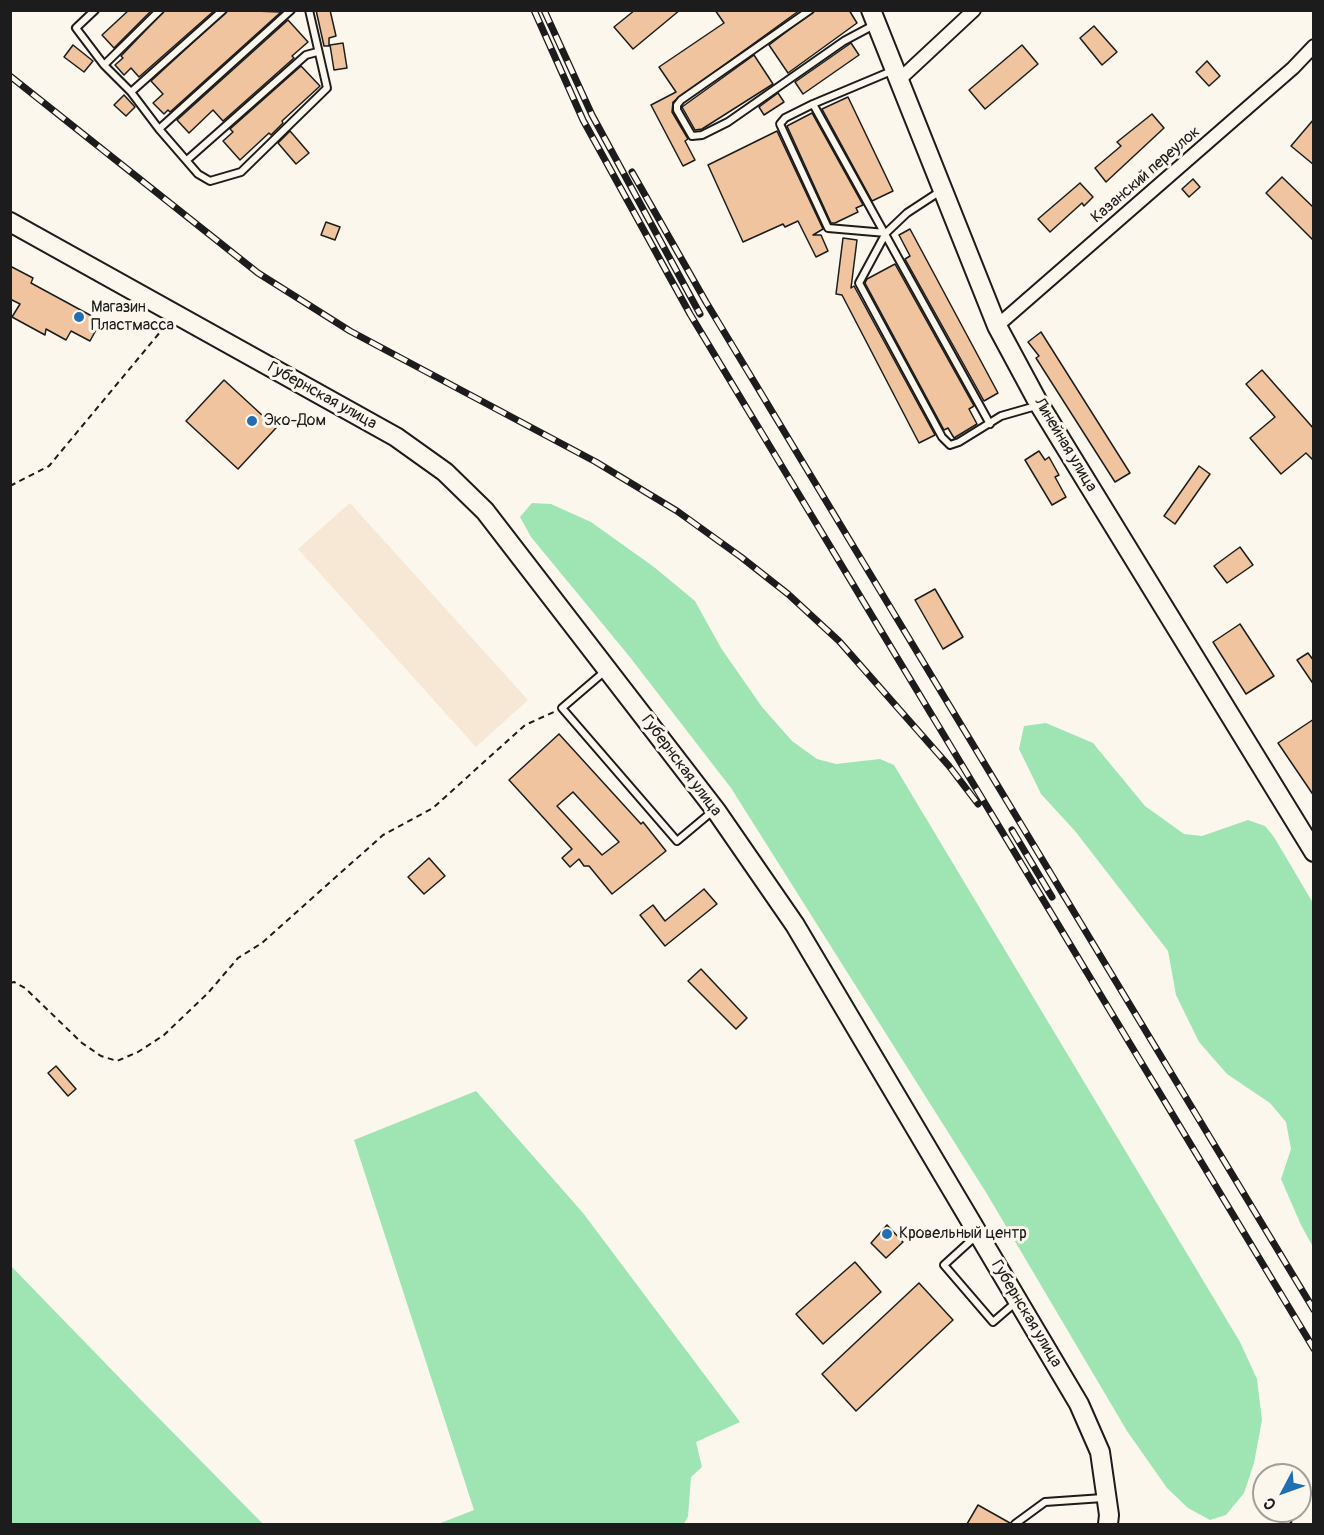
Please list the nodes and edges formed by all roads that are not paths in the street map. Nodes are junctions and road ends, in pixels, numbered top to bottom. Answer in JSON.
{"nodes":[{"id":1,"x":95,"y":10,"type":"edge"},
{"id":2,"x":160,"y":10,"type":"edge"},
{"id":3,"x":223,"y":10,"type":"edge"},
{"id":4,"x":291,"y":10,"type":"edge"},
{"id":5,"x":309,"y":10,"type":"edge"},
{"id":6,"x":810,"y":10,"type":"edge"},
{"id":7,"x":974,"y":10,"type":"edge"},
{"id":8,"x":874,"y":17,"type":"edge"},
{"id":9,"x":1314,"y":46,"type":"edge"},
{"id":10,"x":317,"y":52,"type":"junction"},
{"id":11,"x":104,"y":64,"type":"junction"},
{"id":12,"x":898,"y":74,"type":"junction"},
{"id":13,"x":131,"y":93,"type":"junction"},
{"id":14,"x":813,"y":104,"type":"junction"},
{"id":15,"x":159,"y":129,"type":"junction"},
{"id":16,"x":186,"y":160,"type":"junction"},
{"id":17,"x":942,"y":190,"type":"junction"},
{"id":18,"x":10,"y":222,"type":"edge"},
{"id":19,"x":886,"y":233,"type":"junction"},
{"id":20,"x":997,"y":326,"type":"junction"},
{"id":21,"x":1039,"y":404,"type":"junction"},
{"id":22,"x":990,"y":424,"type":"junction"},
{"id":23,"x":607,"y":670,"type":"junction"},
{"id":24,"x":714,"y":809,"type":"junction"},
{"id":25,"x":1314,"y":852,"type":"edge"},
{"id":26,"x":978,"y":1233,"type":"junction"},
{"id":27,"x":1018,"y":1300,"type":"junction"},
{"id":28,"x":1107,"y":1498,"type":"junction"},
{"id":29,"x":1314,"y":1505,"type":"edge"},
{"id":30,"x":1015,"y":1524,"type":"edge"},
{"id":31,"x":1108,"y":1524,"type":"edge"},
{"id":32,"x":1303,"y":1524,"type":"edge"}],
"edges":[{"from":1,"to":11,"type":"lane"},
{"from":2,"to":11,"type":"lane"},
{"from":3,"to":13,"type":"lane"},
{"from":4,"to":15,"type":"lane"},
{"from":5,"to":10,"type":"lane"},
{"from":6,"to":8,"type":"lane"},
{"from":7,"to":12,"type":"street"},
{"from":8,"to":12,"type":"main road","name":"Линейная улица"},
{"from":9,"to":20,"type":"street","name":"Казанский переулок"},
{"from":10,"to":16,"type":"lane"},
{"from":10,"to":16,"type":"lane"},
{"from":11,"to":13,"type":"lane"},
{"from":12,"to":14,"type":"lane"},
{"from":12,"to":17,"type":"main road","name":"Линейная улица"},
{"from":13,"to":15,"type":"lane"},
{"from":14,"to":19,"type":"lane"},
{"from":14,"to":19,"type":"lane"},
{"from":15,"to":16,"type":"lane"},
{"from":17,"to":19,"type":"lane"},
{"from":17,"to":20,"type":"main road","name":"Линейная улица"},
{"from":18,"to":23,"type":"main road","name":"Губернская улица"},
{"from":19,"to":22,"type":"lane"},
{"from":19,"to":22,"type":"lane"},
{"from":20,"to":21,"type":"main road","name":"Линейная улица"},
{"from":21,"to":22,"type":"lane"},
{"from":21,"to":25,"type":"main road","name":"Линейная улица"},
{"from":23,"to":24,"type":"main road","name":"Губернская улица"},
{"from":23,"to":24,"type":"lane"},
{"from":24,"to":26,"type":"main road","name":"Губернская улица"},
{"from":26,"to":27,"type":"main road","name":"Губернская улица"},
{"from":26,"to":27,"type":"lane"},
{"from":27,"to":28,"type":"main road","name":"Губернская улица"},
{"from":28,"to":30,"type":"lane"},
{"from":28,"to":31,"type":"main road","name":"Губернская улица"},
{"from":29,"to":32,"type":"highway"}]}
